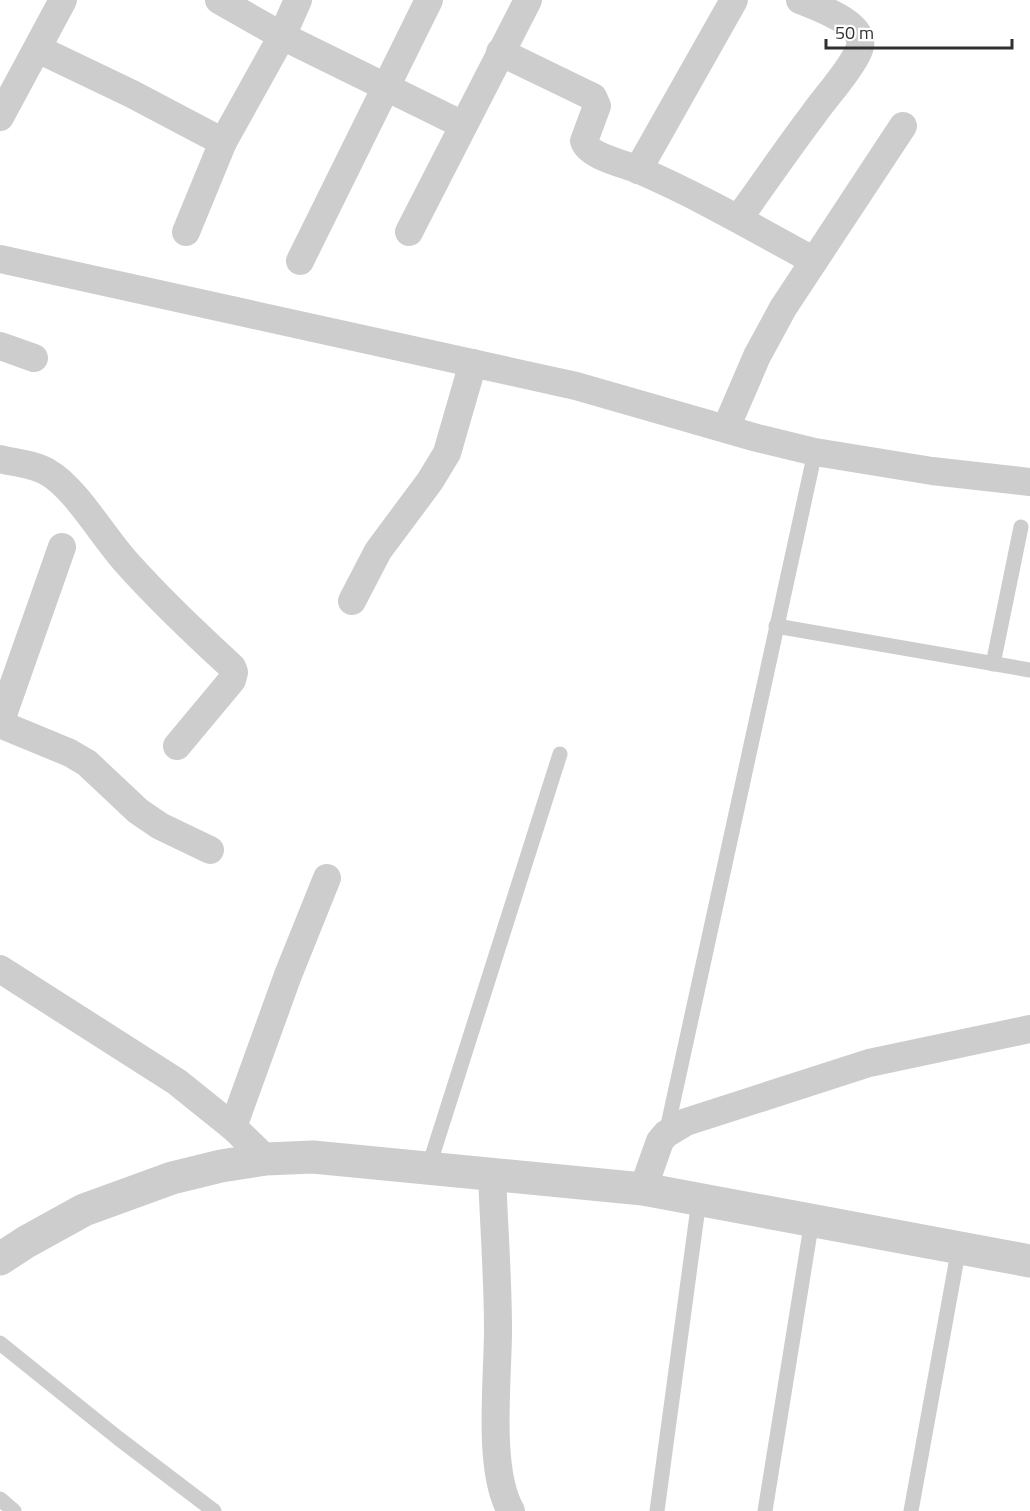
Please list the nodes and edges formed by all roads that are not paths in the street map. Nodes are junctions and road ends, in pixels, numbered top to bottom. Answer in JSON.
{"nodes":[{"id":1,"x":63,"y":0,"type":"edge"},
{"id":2,"x":219,"y":0,"type":"edge"},
{"id":3,"x":298,"y":0,"type":"edge"},
{"id":4,"x":429,"y":0,"type":"edge"},
{"id":5,"x":528,"y":0,"type":"edge"},
{"id":6,"x":734,"y":0,"type":"edge"},
{"id":7,"x":800,"y":0,"type":"edge"},
{"id":8,"x":282,"y":36,"type":"junction"},
{"id":9,"x":38,"y":49,"type":"junction"},
{"id":10,"x":500,"y":52,"type":"junction"},
{"id":11,"x":386,"y":87,"type":"junction"},
{"id":12,"x":0,"y":117,"type":"edge"},
{"id":13,"x":463,"y":125,"type":"junction"},
{"id":14,"x":903,"y":126,"type":"dead end"},
{"id":15,"x":223,"y":142,"type":"junction"},
{"id":16,"x":638,"y":170,"type":"junction"},
{"id":17,"x":738,"y":219,"type":"junction"},
{"id":18,"x":186,"y":232,"type":"dead end"},
{"id":19,"x":409,"y":232,"type":"dead end"},
{"id":20,"x":0,"y":259,"type":"edge"},
{"id":21,"x":300,"y":261,"type":"dead end"},
{"id":22,"x":814,"y":261,"type":"junction"},
{"id":23,"x":0,"y":346,"type":"edge"},
{"id":24,"x":34,"y":358,"type":"dead end"},
{"id":25,"x":473,"y":363,"type":"junction"},
{"id":26,"x":726,"y":428,"type":"junction"},
{"id":27,"x":815,"y":452,"type":"junction"},
{"id":28,"x":0,"y":459,"type":"edge"},
{"id":29,"x":1030,"y":482,"type":"edge"},
{"id":30,"x":1021,"y":527,"type":"dead end"},
{"id":31,"x":62,"y":547,"type":"dead end"},
{"id":32,"x":352,"y":601,"type":"dead end"},
{"id":33,"x":776,"y":626,"type":"junction"},
{"id":34,"x":993,"y":664,"type":"junction"},
{"id":35,"x":1030,"y":670,"type":"edge"},
{"id":36,"x":0,"y":723,"type":"edge"},
{"id":37,"x":177,"y":746,"type":"dead end"},
{"id":38,"x":560,"y":754,"type":"dead end"},
{"id":39,"x":210,"y":850,"type":"dead end"},
{"id":40,"x":327,"y":878,"type":"dead end"},
{"id":41,"x":0,"y":969,"type":"edge"},
{"id":42,"x":1030,"y":1029,"type":"edge"},
{"id":43,"x":233,"y":1127,"type":"junction"},
{"id":44,"x":666,"y":1134,"type":"junction"},
{"id":45,"x":266,"y":1159,"type":"junction"},
{"id":46,"x":428,"y":1169,"type":"junction"},
{"id":47,"x":492,"y":1175,"type":"junction"},
{"id":48,"x":642,"y":1189,"type":"junction"},
{"id":49,"x":699,"y":1200,"type":"junction"},
{"id":50,"x":812,"y":1220,"type":"junction"},
{"id":51,"x":959,"y":1247,"type":"junction"},
{"id":52,"x":0,"y":1259,"type":"edge"},
{"id":53,"x":1030,"y":1261,"type":"edge"},
{"id":54,"x":0,"y":1343,"type":"edge"},
{"id":55,"x":0,"y":1499,"type":"edge"},
{"id":56,"x":14,"y":1511,"type":"edge"},
{"id":57,"x":214,"y":1511,"type":"edge"},
{"id":58,"x":511,"y":1511,"type":"edge"},
{"id":59,"x":657,"y":1511,"type":"edge"},
{"id":60,"x":765,"y":1511,"type":"edge"},
{"id":61,"x":911,"y":1511,"type":"edge"}],
"edges":[{"from":1,"to":9,"type":"street"},
{"from":2,"to":8,"type":"street"},
{"from":3,"to":8,"type":"street"},
{"from":4,"to":11,"type":"street"},
{"from":5,"to":10,"type":"street"},
{"from":6,"to":16,"type":"street"},
{"from":7,"to":17,"type":"street"},
{"from":8,"to":11,"type":"street"},
{"from":8,"to":15,"type":"street"},
{"from":9,"to":12,"type":"street"},
{"from":9,"to":15,"type":"street"},
{"from":10,"to":13,"type":"street"},
{"from":10,"to":16,"type":"street"},
{"from":11,"to":13,"type":"street"},
{"from":11,"to":21,"type":"street"},
{"from":13,"to":19,"type":"street"},
{"from":14,"to":22,"type":"street"},
{"from":15,"to":18,"type":"street"},
{"from":16,"to":17,"type":"street"},
{"from":17,"to":22,"type":"street"},
{"from":20,"to":25,"type":"street"},
{"from":22,"to":26,"type":"street"},
{"from":23,"to":24,"type":"street"},
{"from":25,"to":26,"type":"street"},
{"from":25,"to":32,"type":"street"},
{"from":26,"to":27,"type":"street"},
{"from":27,"to":29,"type":"street"},
{"from":27,"to":33,"type":"lane"},
{"from":28,"to":37,"type":"street"},
{"from":30,"to":34,"type":"lane"},
{"from":31,"to":36,"type":"street"},
{"from":33,"to":34,"type":"lane"},
{"from":33,"to":44,"type":"lane"},
{"from":34,"to":35,"type":"lane"},
{"from":36,"to":39,"type":"street"},
{"from":38,"to":46,"type":"lane"},
{"from":40,"to":43,"type":"street"},
{"from":41,"to":43,"type":"street"},
{"from":42,"to":44,"type":"street"},
{"from":43,"to":45,"type":"street"},
{"from":44,"to":48,"type":"street"},
{"from":45,"to":46,"type":"street"},
{"from":45,"to":52,"type":"street"},
{"from":46,"to":47,"type":"street"},
{"from":47,"to":48,"type":"street"},
{"from":47,"to":58,"type":"street"},
{"from":48,"to":49,"type":"street"},
{"from":49,"to":50,"type":"street"},
{"from":49,"to":59,"type":"lane"},
{"from":50,"to":51,"type":"street"},
{"from":50,"to":60,"type":"lane"},
{"from":51,"to":53,"type":"street"},
{"from":51,"to":61,"type":"lane"},
{"from":54,"to":57,"type":"lane"},
{"from":55,"to":56,"type":"lane"}]}
